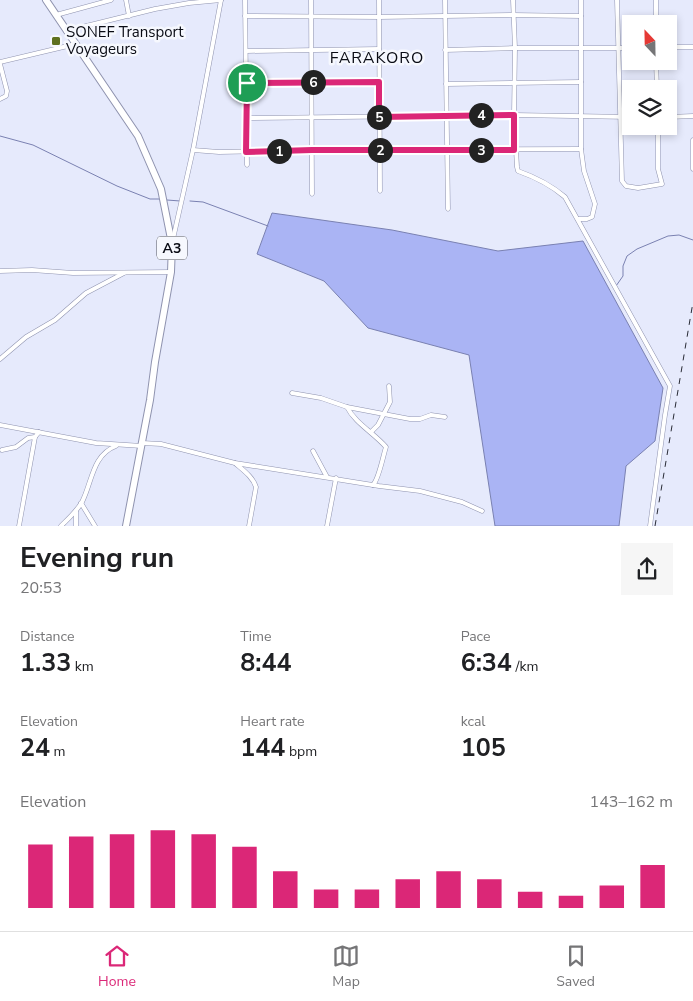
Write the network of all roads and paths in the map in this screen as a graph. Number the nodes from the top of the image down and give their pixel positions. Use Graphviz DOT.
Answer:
graph roads {
  1 [pos="46,0"];
  2 [pos="112,0"];
  3 [pos="126,0"];
  4 [pos="221,0"];
  5 [pos="245,0"];
  6 [pos="311,0"];
  7 [pos="379,0"];
  8 [pos="445,0"];
  9 [pos="513,0"];
  10 [pos="581,0"];
  11 [pos="617,0"];
  12 [pos="656,0"];
  13 [pos="56,15"];
  14 [pos="514,15"];
  15 [pos="656,15"];
  16 [pos="129,16"];
  17 [pos="245,16"];
  18 [pos="311,16"];
  19 [pos="444,16"];
  20 [pos="581,16"];
  21 [pos="379,17"];
  22 [pos="66,30"];
  23 [pos="76,44"];
  24 [pos="581,47"];
  25 [pos="678,47"];
  26 [pos="693,47"];
  27 [pos="515,48"];
  28 [pos="618,48"];
  29 [pos="622,48"];
  30 [pos="312,49"];
  31 [pos="379,49"];
  32 [pos="445,50"];
  33 [pos="246,51"];
  34 [pos="0,63"];
  35 [pos="312,82"];
  36 [pos="379,82"];
  37 [pos="515,82"];
  38 [pos="581,82"];
  39 [pos="247,83"];
  40 [pos="446,84"];
  41 [pos="0,99"];
  42 [pos="447,115"];
  43 [pos="514,115"];
  44 [pos="580,116"];
  45 [pos="619,116"];
  46 [pos="693,116"];
  47 [pos="379,117"];
  48 [pos="677,117"];
  49 [pos="247,118"];
  50 [pos="312,118"];
  51 [pos="658,135"];
  52 [pos="693,140"];
  53 [pos="447,149"];
  54 [pos="581,149"];
  55 [pos="193,150"];
  56 [pos="312,150"];
  57 [pos="380,150"];
  58 [pos="514,150"];
  59 [pos="246,152"];
  60 [pos="247,165"];
  61 [pos="693,169"];
  62 [pos="380,190"];
  63 [pos="312,194"];
  64 [pos="448,210"];
  65 [pos="578,218"];
  66 [pos="172,244"];
  67 [pos="0,271"];
  68 [pos="171,272"];
  69 [pos="124,273"];
  70 [pos="0,359"];
  71 [pos="389,386"];
  72 [pos="292,393"];
  73 [pos="347,407"];
  74 [pos="383,413"];
  75 [pos="445,417"];
  76 [pos="0,425"];
  77 [pos="39,432"];
  78 [pos="371,432"];
  79 [pos="35,437"];
  80 [pos="118,444"];
  81 [pos="142,445"];
  82 [pos="2,450"];
  83 [pos="313,451"];
  84 [pos="235,463"];
  85 [pos="328,478"];
  86 [pos="336,478"];
  87 [pos="373,485"];
  88 [pos="81,503"];
  89 [pos="76,510"];
  90 [pos="482,511"];
  91 [pos="127,517"];
  92 [pos="19,526"];
  93 [pos="61,526"];
  94 [pos="76,526"];
  95 [pos="95,526"];
  96 [pos="126,526"];
  97 [pos="131,526"];
  98 [pos="248,526"];
  99 [pos="327,526"];
  100 [pos="650,526"];
  1 -- 13 [label="highway, A3"];
  2 -- 13 [label="street"];
  3 -- 16 [label="street"];
  4 -- 16 [label="street"];
  4 -- 55 [label="street"];
  5 -- 17 [label="street"];
  6 -- 18 [label="street"];
  7 -- 21 [label="street"];
  8 -- 19 [label="street"];
  9 -- 14 [label="street"];
  10 -- 20 [label="street"];
  11 -- 28 [label="street"];
  12 -- 15 [label="street"];
  13 -- 22 [label="highway, A3"];
  14 -- 19 [label="street"];
  14 -- 20 [label="street"];
  14 -- 27 [label="street"];
  16 -- 22 [label="street"];
  17 -- 18 [label="street"];
  17 -- 33 [label="street"];
  18 -- 21 [label="street"];
  18 -- 30 [label="street"];
  19 -- 21 [label="street"];
  19 -- 32 [label="street"];
  20 -- 24 [label="street"];
  21 -- 31 [label="street"];
  22 -- 23 [label="highway, A3"];
  23 -- 34 [label="street"];
  23 -- 66 [label="highway, A3"];
  24 -- 27 [label="street"];
  24 -- 28 [label="street"];
  24 -- 38 [label="street"];
  25 -- 26 [label="street"];
  27 -- 32 [label="street"];
  27 -- 37 [label="street"];
  28 -- 29 [label="street"];
  28 -- 45 [label="street"];
  30 -- 31 [label="street"];
  30 -- 33 [label="street"];
  30 -- 35 [label="street"];
  31 -- 36 [label="street"];
  32 -- 40 [label="street"];
  33 -- 39 [label="street"];
  34 -- 41 [label="street"];
  35 -- 36 [label="street"];
  35 -- 39 [label="street"];
  35 -- 50 [label="street"];
  36 -- 47 [label="street"];
  37 -- 38 [label="street"];
  37 -- 40 [label="street"];
  37 -- 43 [label="street"];
  38 -- 44 [label="street"];
  39 -- 49 [label="street"];
  40 -- 42 [label="street"];
  42 -- 43 [label="street"];
  42 -- 47 [label="street"];
  42 -- 53 [label="street"];
  43 -- 44 [label="street"];
  43 -- 58 [label="street"];
  44 -- 45 [label="street"];
  44 -- 54 [label="street"];
  45 -- 51 [label="street"];
  46 -- 48 [label="street"];
  47 -- 50 [label="street"];
  47 -- 57 [label="street"];
  49 -- 50 [label="street"];
  49 -- 59 [label="street"];
  50 -- 56 [label="street"];
  52 -- 61 [label="street"];
  53 -- 57 [label="street"];
  53 -- 58 [label="street"];
  53 -- 64 [label="street"];
  54 -- 58 [label="street"];
  54 -- 65 [label="street"];
  55 -- 59 [label="street"];
  55 -- 66 [label="street"];
  56 -- 57 [label="street"];
  56 -- 59 [label="street"];
  56 -- 63 [label="street"];
  57 -- 62 [label="street"];
  58 -- 65 [label="street"];
  59 -- 60 [label="street"];
  65 -- 100 [label="street"];
  66 -- 68 [label="highway, A3"];
  67 -- 69 [label="street"];
  68 -- 69 [label="street"];
  68 -- 81 [label="highway, A3"];
  69 -- 70 [label="street"];
  71 -- 74 [label="street"];
  72 -- 73 [label="street"];
  73 -- 74 [label="street"];
  73 -- 78 [label="street"];
  74 -- 75 [label="street"];
  74 -- 78 [label="street"];
  76 -- 77 [label="street"];
  77 -- 79 [label="street"];
  77 -- 80 [label="street"];
  78 -- 87 [label="street"];
  79 -- 82 [label="street"];
  79 -- 92 [label="street"];
  80 -- 81 [label="street"];
  80 -- 88 [label="street"];
  81 -- 84 [label="street"];
  81 -- 91 [label="highway, A3"];
  83 -- 85 [label="street"];
  84 -- 85 [label="street"];
  84 -- 98 [label="street"];
  85 -- 86 [label="street"];
  86 -- 87 [label="street"];
  86 -- 99 [label="street"];
  87 -- 90 [label="street"];
  88 -- 89 [label="street"];
  88 -- 95 [label="street"];
  89 -- 93 [label="street"];
  89 -- 94 [label="street"];
  91 -- 96 [label="highway, A3"];
  91 -- 97 [label="street"];
}
